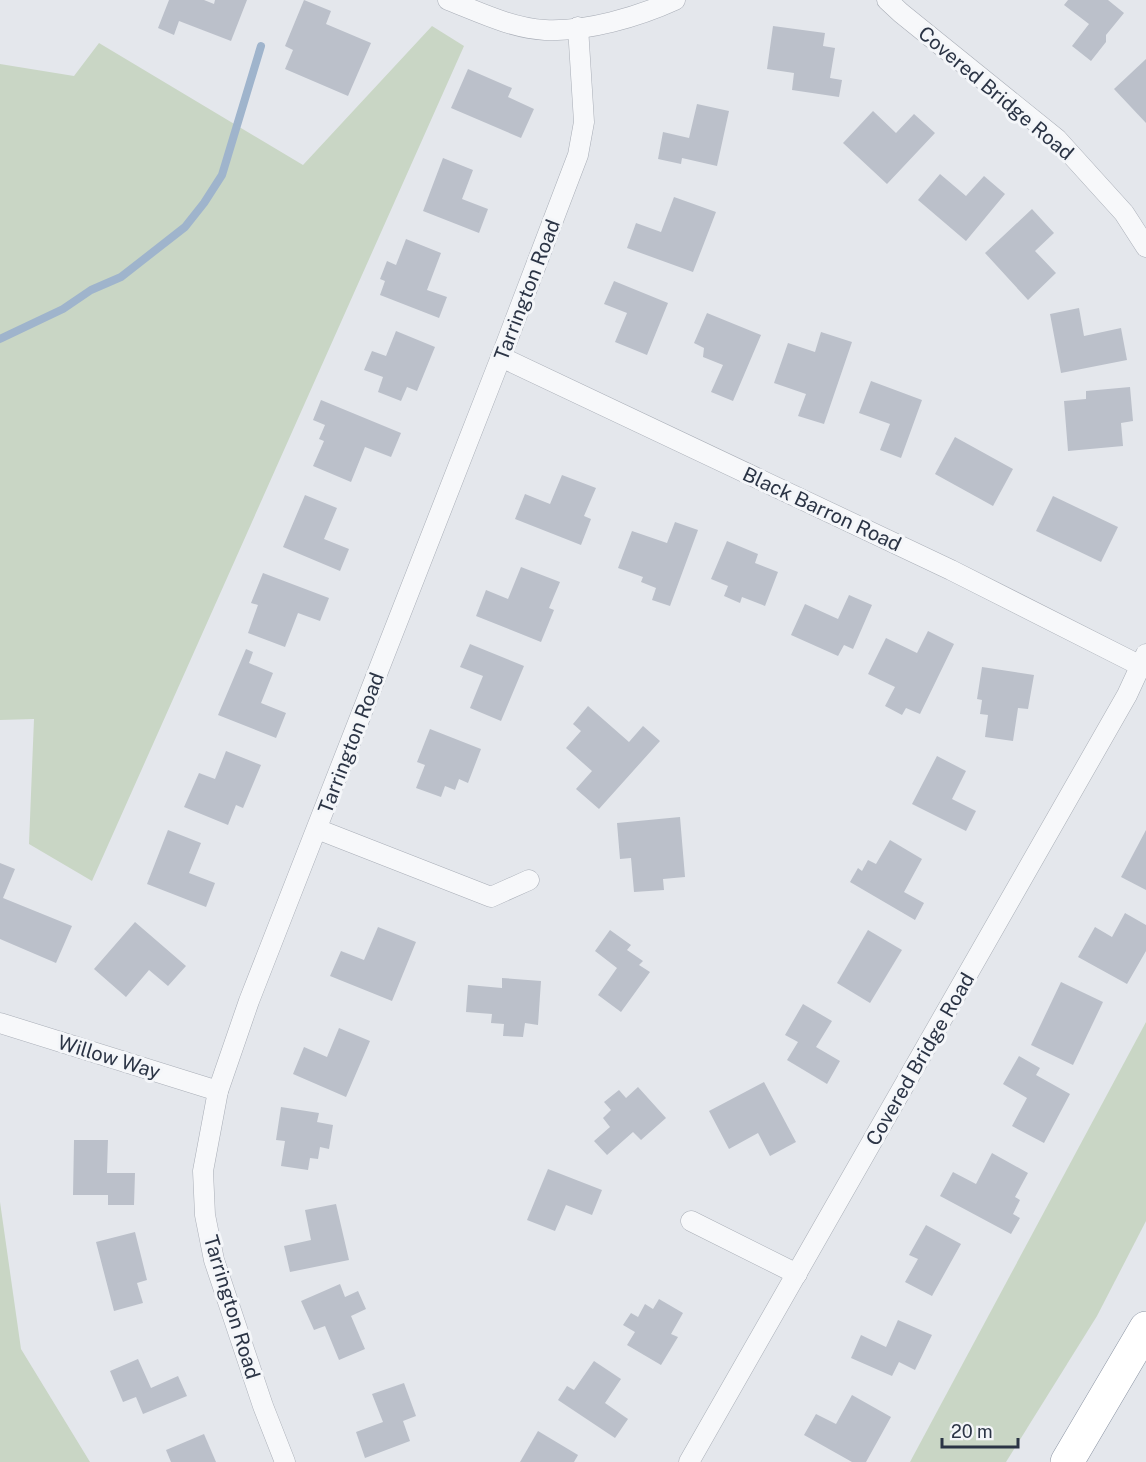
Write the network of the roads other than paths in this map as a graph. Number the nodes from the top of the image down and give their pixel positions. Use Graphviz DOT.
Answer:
graph roads {
  1 [pos="448,0"];
  2 [pos="675,0"];
  3 [pos="887,0"];
  4 [pos="578,27"];
  5 [pos="1146,247"];
  6 [pos="501,357"];
  7 [pos="1143,660"];
  8 [pos="317,829"];
  9 [pos="529,880"];
  10 [pos="0,1023"];
  11 [pos="218,1091"];
  12 [pos="691,1221"];
  13 [pos="796,1274"];
  14 [pos="1146,1329"];
  15 [pos="285,1462"];
  16 [pos="689,1462"];
  17 [pos="1067,1462"];
  1 -- 4 [label="street"];
  2 -- 4 [label="street"];
  3 -- 5 [label="street, Covered Bridge Road"];
  4 -- 6 [label="street, Tarrington Road"];
  6 -- 7 [label="street, Black Barron Road"];
  6 -- 8 [label="street, Tarrington Road"];
  7 -- 13 [label="street, Covered Bridge Road"];
  8 -- 9 [label="street"];
  8 -- 11 [label="street, Tarrington Road"];
  10 -- 11 [label="street, Willow Way"];
  11 -- 15 [label="street, Tarrington Road"];
  12 -- 13 [label="street"];
  13 -- 16 [label="street, Covered Bridge Road"];
  14 -- 17 [label="highway"];
}
